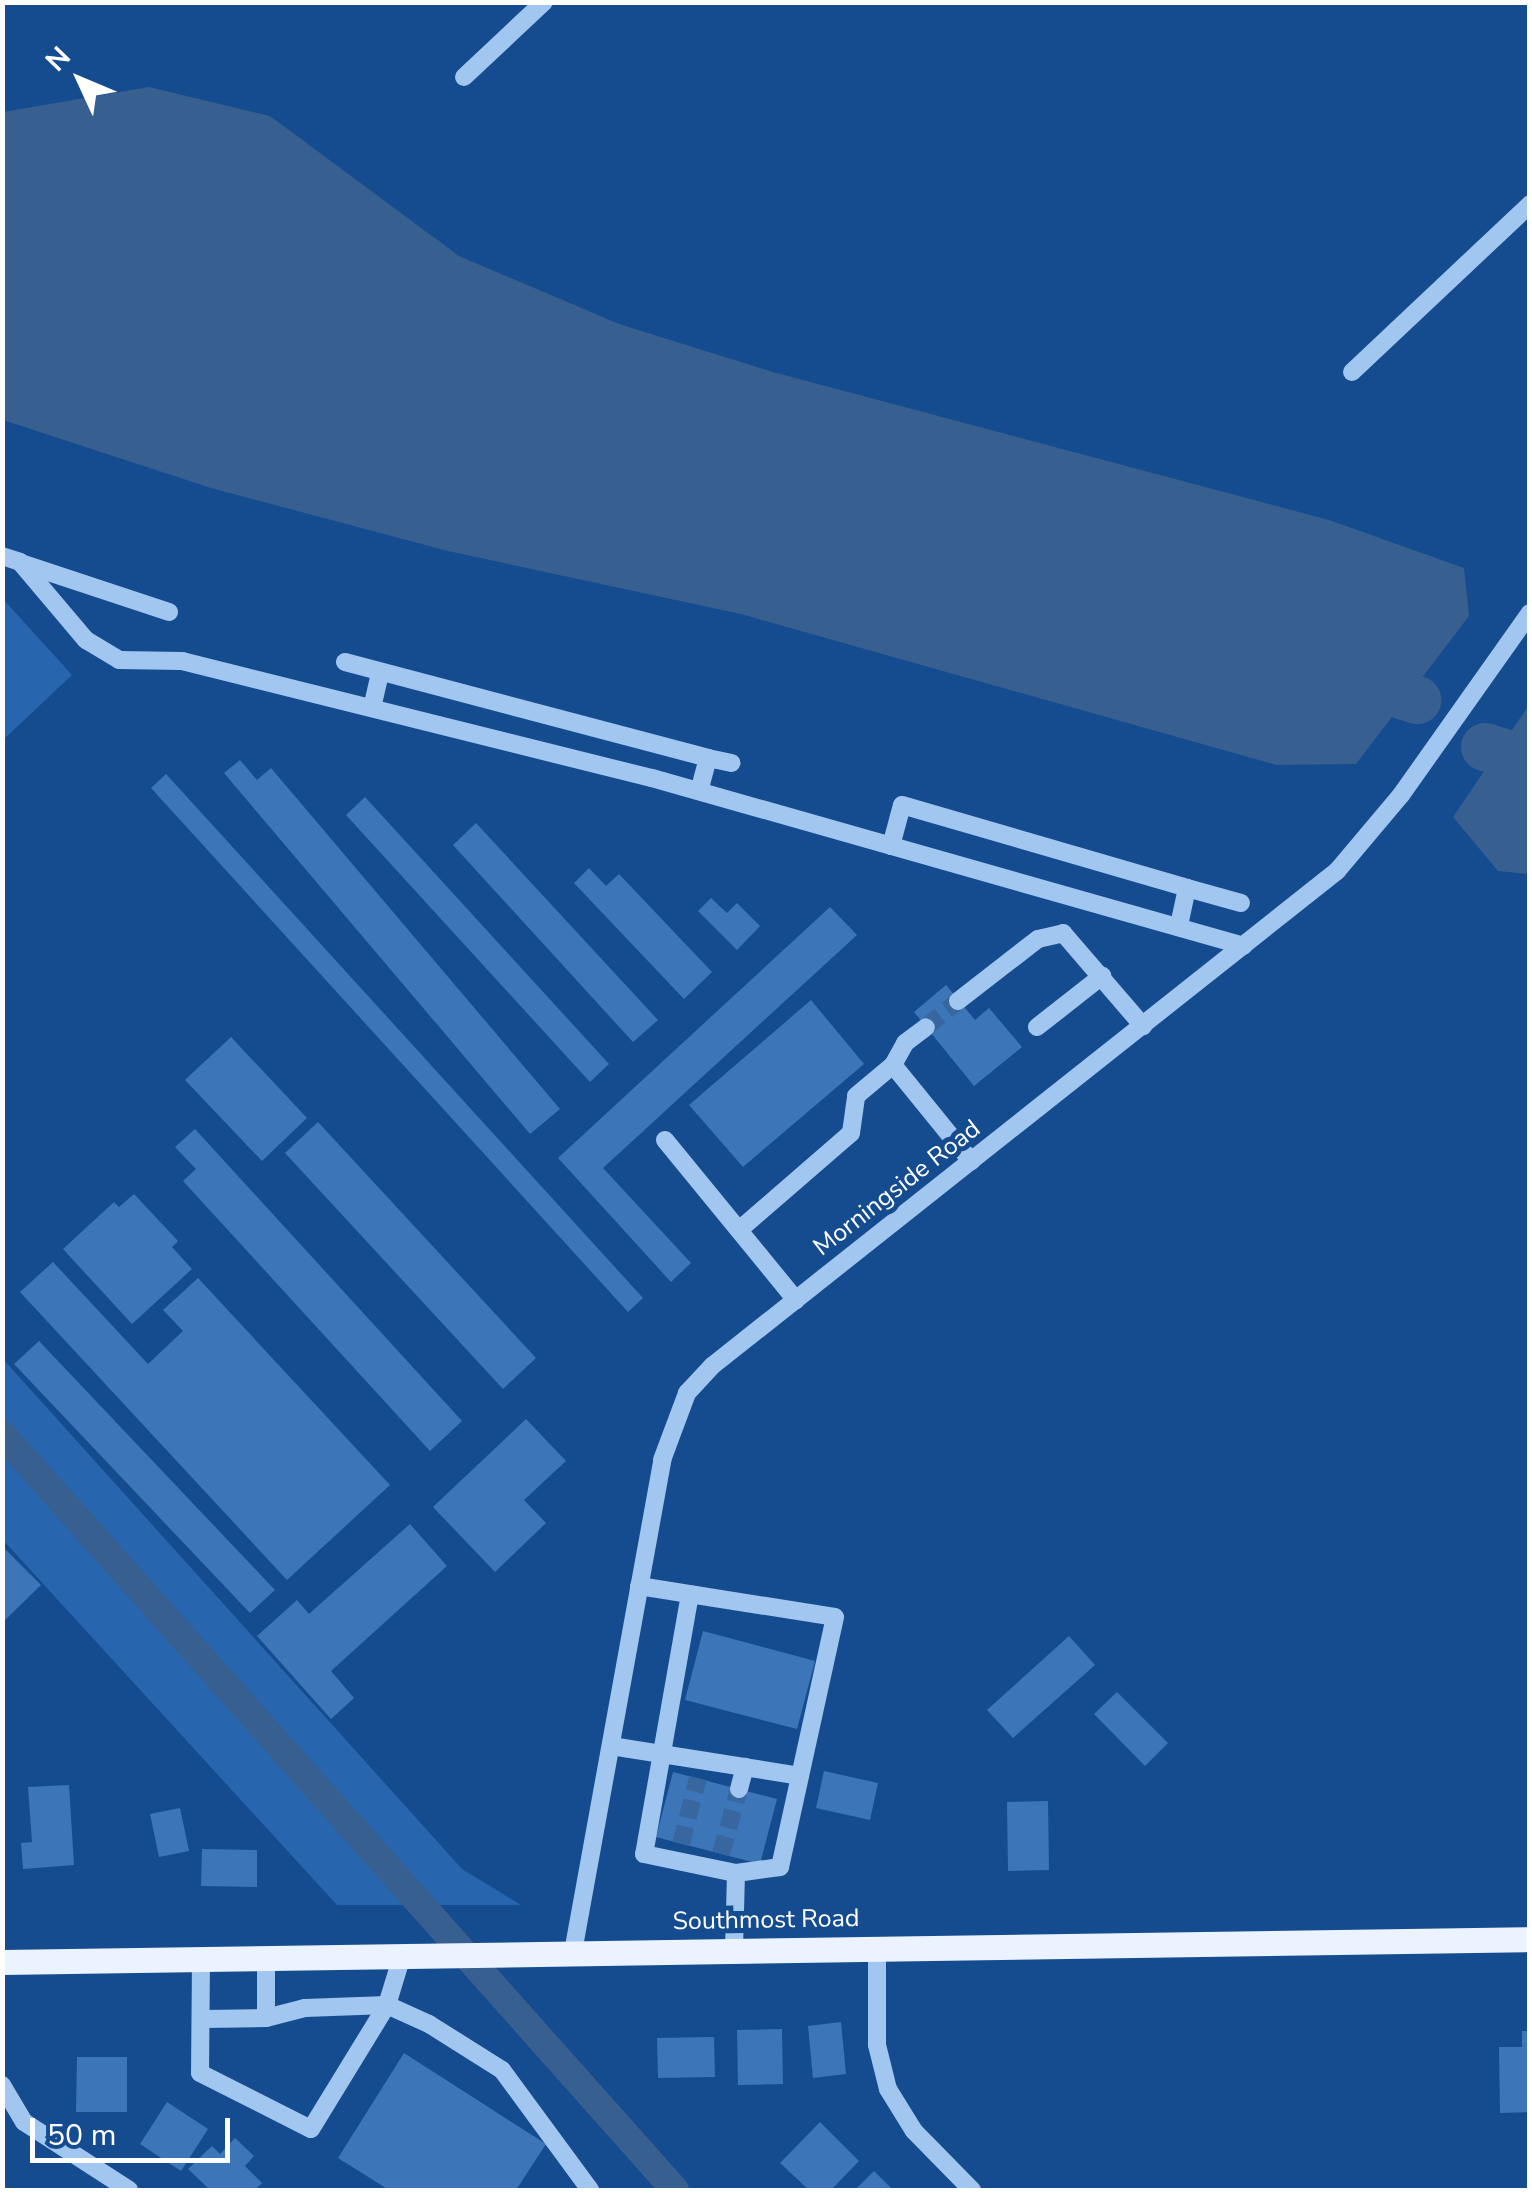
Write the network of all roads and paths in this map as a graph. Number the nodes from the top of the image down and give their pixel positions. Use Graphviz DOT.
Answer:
graph roads {
  1 [pos="544,2"];
  2 [pos="464,77"];
  3 [pos="1530,204"];
  4 [pos="1352,372"];
  5 [pos="11,559"];
  6 [pos="168,612"];
  7 [pos="1530,612"];
  8 [pos="345,662"];
  9 [pos="380,672"];
  10 [pos="372,708"];
  11 [pos="708,758"];
  12 [pos="731,764"];
  13 [pos="699,792"];
  14 [pos="891,846"];
  15 [pos="1186,888"];
  16 [pos="1241,904"];
  17 [pos="1179,927"];
  18 [pos="1244,946"];
  19 [pos="1102,976"];
  20 [pos="958,1000"];
  21 [pos="1143,1026"];
  22 [pos="926,1027"];
  23 [pos="1036,1027"];
  24 [pos="893,1065"];
  25 [pos="665,1140"];
  26 [pos="971,1161"];
  27 [pos="738,1230"];
  28 [pos="796,1300"];
  29 [pos="640,1586"];
  30 [pos="690,1594"];
  31 [pos="611,1746"];
  32 [pos="662,1754"];
  33 [pos="745,1767"];
  34 [pos="800,1776"];
  35 [pos="739,1789"];
  36 [pos="736,1872"];
  37 [pos="1530,1939"];
  38 [pos="876,1949"];
  39 [pos="734,1950"];
  40 [pos="574,1952"];
  41 [pos="402,1956"];
  42 [pos="266,1958"];
  43 [pos="201,1960"];
  44 [pos="2,1962"];
  45 [pos="387,2006"];
  46 [pos="266,2018"];
  47 [pos="204,2019"];
  48 [pos="2,2085"];
  49 [pos="129,2190"];
  50 [pos="590,2190"];
  51 [pos="972,2190"];
  1 -- 2 [label="street"];
  3 -- 4 [label="street"];
  5 -- 6 [label="street"];
  5 -- 10 [label="street"];
  7 -- 18 [label="street, Morningside Road"];
  8 -- 9 [label="street"];
  9 -- 10 [label="street"];
  9 -- 11 [label="street"];
  10 -- 13 [label="street"];
  11 -- 12 [label="street"];
  11 -- 13 [label="street"];
  13 -- 14 [label="street"];
  14 -- 15 [label="street"];
  14 -- 17 [label="street"];
  15 -- 16 [label="street"];
  15 -- 17 [label="street"];
  17 -- 18 [label="street"];
  18 -- 21 [label="street, Morningside Road"];
  19 -- 20 [label="street"];
  19 -- 21 [label="street"];
  19 -- 23 [label="street"];
  21 -- 26 [label="street, Morningside Road"];
  22 -- 24 [label="street"];
  24 -- 26 [label="street"];
  24 -- 27 [label="street"];
  25 -- 27 [label="street"];
  26 -- 28 [label="street, Morningside Road"];
  27 -- 28 [label="street"];
  28 -- 29 [label="street, Morningside Road"];
  29 -- 30 [label="street"];
  29 -- 31 [label="street, Morningside Road"];
  30 -- 32 [label="street"];
  30 -- 34 [label="street"];
  31 -- 32 [label="street"];
  31 -- 40 [label="street, Morningside Road"];
  32 -- 33 [label="street"];
  32 -- 36 [label="street"];
  33 -- 34 [label="street"];
  33 -- 35 [label="street"];
  34 -- 36 [label="street"];
  36 -- 39 [label="street"];
  37 -- 38 [label="main road, Southmost Road"];
  38 -- 39 [label="main road, Southmost Road"];
  38 -- 51 [label="street"];
  39 -- 40 [label="main road, Southmost Road"];
  40 -- 41 [label="main road, Southmost Road"];
  41 -- 42 [label="main road, Southmost Road"];
  41 -- 45 [label="street"];
  42 -- 43 [label="main road, Southmost Road"];
  42 -- 46 [label="street"];
  43 -- 44 [label="main road, Southmost Road"];
  43 -- 47 [label="street"];
  45 -- 46 [label="street"];
  45 -- 47 [label="street"];
  45 -- 50 [label="street"];
  46 -- 47 [label="street"];
  48 -- 49 [label="street"];
}
